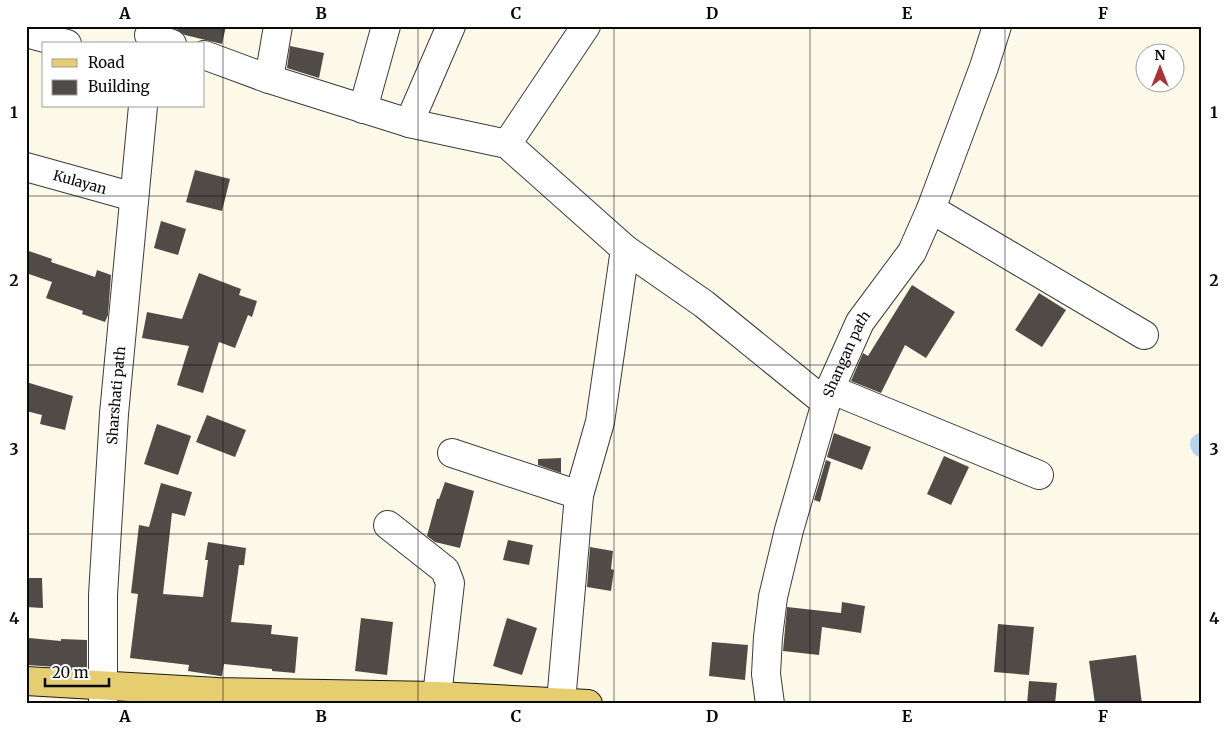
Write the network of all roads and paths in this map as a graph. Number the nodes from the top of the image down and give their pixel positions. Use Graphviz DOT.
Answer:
graph roads {
  1 [pos="278,26"];
  2 [pos="386,26"];
  3 [pos="451,26"];
  4 [pos="586,26"];
  5 [pos="997,26"];
  6 [pos="26,32"];
  7 [pos="60,42"];
  8 [pos="205,55"];
  9 [pos="269,79"];
  10 [pos="143,108"];
  11 [pos="363,109"];
  12 [pos="409,122"];
  13 [pos="507,144"];
  14 [pos="26,167"];
  15 [pos="134,197"];
  16 [pos="931,209"];
  17 [pos="625,249"];
  18 [pos="1144,335"];
  19 [pos="828,396"];
  20 [pos="452,453"];
  21 [pos="1039,475"];
  22 [pos="579,495"];
  23 [pos="388,525"];
  24 [pos="26,681"];
  25 [pos="104,695"];
  26 [pos="438,696"];
  27 [pos="216,698"];
  28 [pos="473,701"];
  29 [pos="561,702"];
  30 [pos="588,704"];
  31 [pos="770,704"];
  1 -- 9 [label="street"];
  2 -- 11 [label="street"];
  3 -- 12 [label="street"];
  4 -- 13 [label="street"];
  5 -- 16 [label="street, Shangan path"];
  6 -- 7 [label="street"];
  8 -- 9 [label="street"];
  9 -- 11 [label="street"];
  10 -- 15 [label="street, Sharshati path"];
  11 -- 12 [label="street"];
  12 -- 13 [label="street"];
  13 -- 17 [label="street"];
  14 -- 15 [label="street, Kulayan"];
  15 -- 25 [label="street, Sharshati path"];
  16 -- 18 [label="street"];
  16 -- 19 [label="street, Shangan path"];
  17 -- 19 [label="street"];
  17 -- 22 [label="street"];
  19 -- 21 [label="street"];
  19 -- 31 [label="street, Shangan path"];
  20 -- 22 [label="street"];
  22 -- 29 [label="street"];
  23 -- 26 [label="street"];
  24 -- 25 [label="main road"];
  25 -- 27 [label="main road"];
  26 -- 27 [label="main road"];
  26 -- 28 [label="main road"];
  28 -- 29 [label="main road"];
  29 -- 30 [label="main road"];
}
